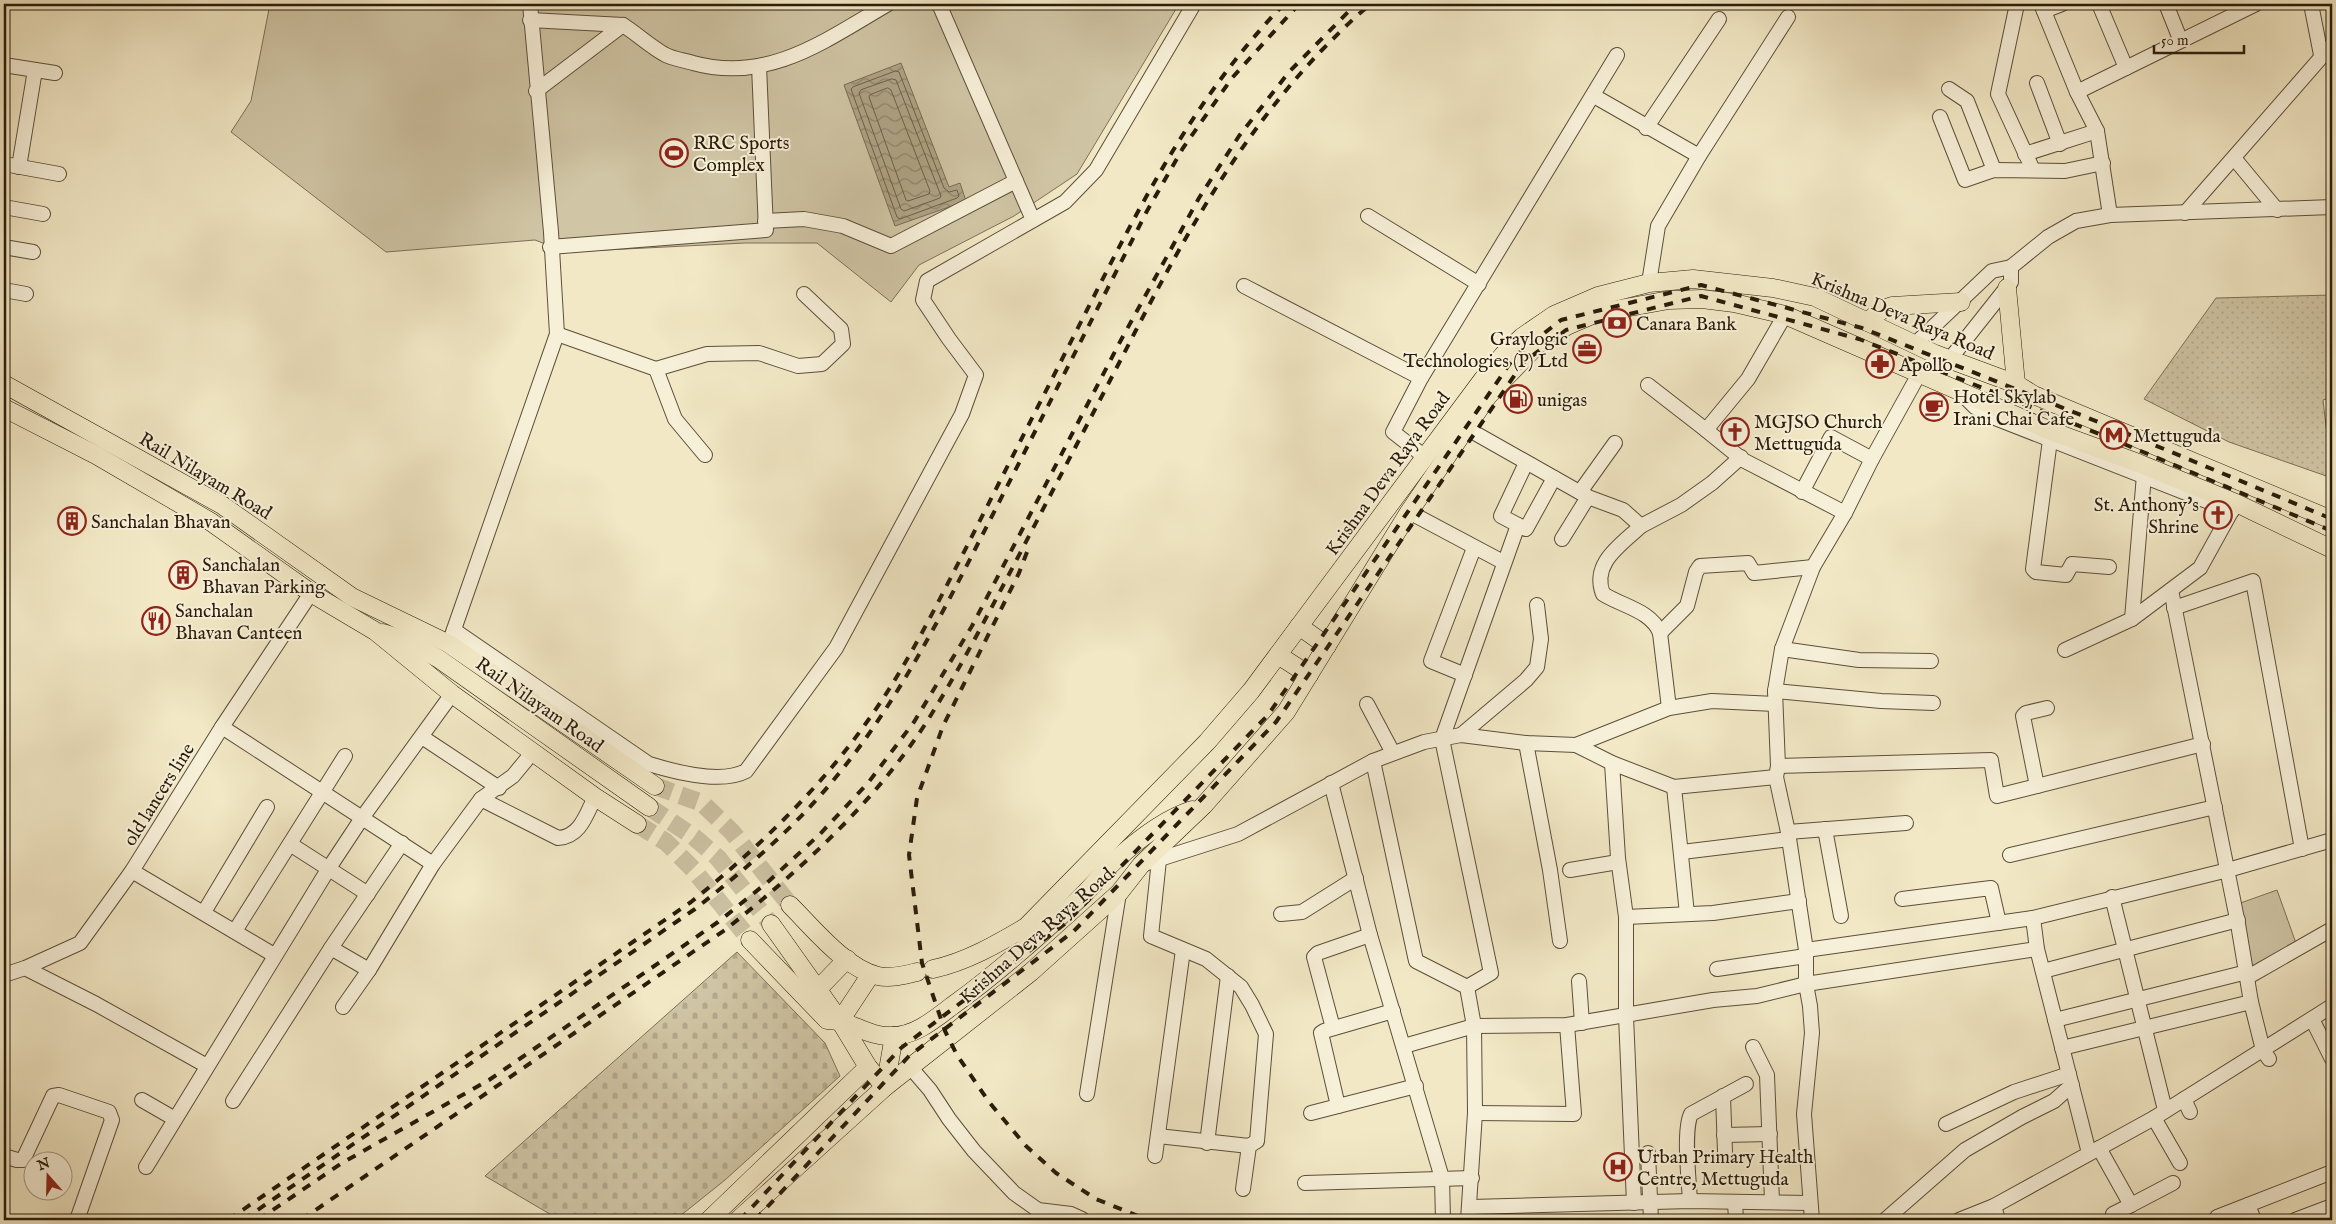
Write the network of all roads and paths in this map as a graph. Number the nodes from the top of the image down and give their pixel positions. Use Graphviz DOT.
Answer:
graph roads {
  1 [pos="530,4"];
  2 [pos="888,4"];
  3 [pos="939,4"];
  4 [pos="1194,4"];
  5 [pos="2017,4"];
  6 [pos="2062,4"];
  7 [pos="2099,4"];
  8 [pos="2166,4"];
  9 [pos="2256,4"];
  10 [pos="2311,4"];
  11 [pos="2043,7"];
  12 [pos="1788,18"];
  13 [pos="1719,19"];
  14 [pos="530,20"];
  15 [pos="623,25"];
  16 [pos="2180,40"];
  17 [pos="2332,45"];
  18 [pos="1617,55"];
  19 [pos="2322,55"];
  20 [pos="4,66"];
  21 [pos="759,66"];
  22 [pos="2126,68"];
  23 [pos="36,70"];
  24 [pos="55,73"];
  25 [pos="2037,83"];
  26 [pos="1949,89"];
  27 [pos="536,91"];
  28 [pos="2077,92"];
  29 [pos="1594,96"];
  30 [pos="1940,117"];
  31 [pos="1646,128"];
  32 [pos="2097,131"];
  33 [pos="2060,144"];
  34 [pos="2025,154"];
  35 [pos="1699,156"];
  36 [pos="2234,158"];
  37 [pos="2103,163"];
  38 [pos="4,164"];
  39 [pos="19,167"];
  40 [pos="1994,170"];
  41 [pos="2032,170"];
  42 [pos="59,174"];
  43 [pos="1016,181"];
  44 [pos="4,207"];
  45 [pos="2332,207"];
  46 [pos="2277,210"];
  47 [pos="2185,213"];
  48 [pos="42,214"];
  49 [pos="2110,215"];
  50 [pos="1368,216"];
  51 [pos="1033,220"];
  52 [pos="766,221"];
  53 [pos="4,247"];
  54 [pos="550,247"];
  55 [pos="33,252"];
  56 [pos="2010,267"];
  57 [pos="1650,283"];
  58 [pos="1479,284"];
  59 [pos="1244,286"];
  60 [pos="2007,288"];
  61 [pos="4,290"];
  62 [pos="26,294"];
  63 [pos="804,294"];
  64 [pos="1961,302"];
  65 [pos="1785,315"];
  66 [pos="1867,322"];
  67 [pos="557,334"];
  68 [pos="1915,344"];
  69 [pos="1950,359"];
  70 [pos="656,369"];
  71 [pos="1919,374"];
  72 [pos="1421,378"];
  73 [pos="4,384"];
  74 [pos="2016,384"];
  75 [pos="1648,385"];
  76 [pos="1960,392"];
  77 [pos="4,408"];
  78 [pos="1466,428"];
  79 [pos="1706,430"];
  80 [pos="2050,440"];
  81 [pos="1615,443"];
  82 [pos="705,455"];
  83 [pos="1425,457"];
  84 [pos="1741,457"];
  85 [pos="1872,459"];
  86 [pos="1526,463"];
  87 [pos="2144,475"];
  88 [pos="1554,478"];
  89 [pos="1802,492"];
  90 [pos="1584,495"];
  91 [pos="2234,507"];
  92 [pos="1409,512"];
  93 [pos="1845,513"];
  94 [pos="2332,520"];
  95 [pos="1518,525"];
  96 [pos="1641,526"];
  97 [pos="1562,540"];
  98 [pos="1474,548"];
  99 [pos="2332,549"];
  100 [pos="1503,562"];
  101 [pos="1813,567"];
  102 [pos="2109,567"];
  103 [pos="2171,590"];
  104 [pos="311,593"];
  105 [pos="1538,605"];
  106 [pos="2174,608"];
  107 [pos="2132,619"];
  108 [pos="1299,626"];
  109 [pos="375,631"];
  110 [pos="1660,633"];
  111 [pos="451,637"];
  112 [pos="1327,646"];
  113 [pos="1782,649"];
  114 [pos="2064,650"];
  115 [pos="1278,655"];
  116 [pos="1931,661"];
  117 [pos="1309,675"];
  118 [pos="1465,675"];
  119 [pos="452,694"];
  120 [pos="1775,698"];
  121 [pos="1933,703"];
  122 [pos="1367,704"];
  123 [pos="1669,708"];
  124 [pos="2047,708"];
  125 [pos="222,727"];
  126 [pos="1461,735"];
  127 [pos="422,737"];
  128 [pos="1442,738"];
  129 [pos="1526,743"];
  130 [pos="2203,744"];
  131 [pos="1576,745"];
  132 [pos="532,753"];
  133 [pos="1393,753"];
  134 [pos="345,756"];
  135 [pos="1373,761"];
  136 [pos="1612,763"];
  137 [pos="1777,771"];
  138 [pos="1331,783"];
  139 [pos="655,786"];
  140 [pos="2037,786"];
  141 [pos="1674,787"];
  142 [pos="499,788"];
  143 [pos="323,791"];
  144 [pos="595,798"];
  145 [pos="481,799"];
  146 [pos="1204,805"];
  147 [pos="2215,806"];
  148 [pos="267,807"];
  149 [pos="649,807"];
  150 [pos="362,818"];
  151 [pos="1906,823"];
  152 [pos="637,824"];
  153 [pos="1825,829"];
  154 [pos="1788,835"];
  155 [pos="2332,840"];
  156 [pos="402,843"];
  157 [pos="290,844"];
  158 [pos="2302,849"];
  159 [pos="1682,852"];
  160 [pos="2010,855"];
  161 [pos="1159,860"];
  162 [pos="1615,863"];
  163 [pos="433,864"];
  164 [pos="1141,865"];
  165 [pos="329,868"];
  166 [pos="1570,870"];
  167 [pos="2228,870"];
  168 [pos="132,871"];
  169 [pos="1356,878"];
  170 [pos="1119,893"];
  171 [pos="368,894"];
  172 [pos="2112,897"];
  173 [pos="1902,899"];
  174 [pos="1798,901"];
  175 [pos="790,905"];
  176 [pos="204,912"];
  177 [pos="1623,912"];
  178 [pos="1281,914"];
  179 [pos="1687,914"];
  180 [pos="1841,916"];
  181 [pos="2033,918"];
  182 [pos="2238,920"];
  183 [pos="1999,923"];
  184 [pos="771,924"];
  185 [pos="2332,929"];
  186 [pos="235,930"];
  187 [pos="1370,935"];
  188 [pos="750,940"];
  189 [pos="1560,941"];
  190 [pos="330,948"];
  191 [pos="2037,949"];
  192 [pos="2125,949"];
  193 [pos="1183,950"];
  194 [pos="1806,953"];
  195 [pos="274,955"];
  196 [pos="847,959"];
  197 [pos="25,968"];
  198 [pos="1717,968"];
  199 [pos="369,970"];
  200 [pos="2043,971"];
  201 [pos="871,974"];
  202 [pos="4,975"];
  203 [pos="2248,975"];
  204 [pos="1228,976"];
  205 [pos="1579,982"];
  206 [pos="1806,984"];
  207 [pos="1467,987"];
  208 [pos="818,989"];
  209 [pos="2138,1001"];
  210 [pos="2251,1002"];
  211 [pos="2332,1006"];
  212 [pos="343,1007"];
  213 [pos="1393,1011"];
  214 [pos="1626,1016"];
  215 [pos="2312,1019"];
  216 [pos="2055,1020"];
  217 [pos="840,1021"];
  218 [pos="1582,1023"];
  219 [pos="1474,1026"];
  220 [pos="1567,1026"];
  221 [pos="1333,1028"];
  222 [pos="2146,1029"];
  223 [pos="894,1036"];
  224 [pos="1404,1046"];
  225 [pos="1753,1047"];
  226 [pos="2062,1048"];
  227 [pos="2266,1054"];
  228 [pos="2332,1059"];
  229 [pos="207,1066"];
  230 [pos="868,1067"];
  231 [pos="911,1068"];
  232 [pos="2071,1080"];
  233 [pos="1746,1084"];
  234 [pos="1416,1086"];
  235 [pos="885,1087"];
  236 [pos="1087,1094"];
  237 [pos="1723,1096"];
  238 [pos="2184,1098"];
  239 [pos="142,1100"];
  240 [pos="233,1101"];
  241 [pos="1338,1106"];
  242 [pos="2190,1112"];
  243 [pos="1311,1113"];
  244 [pos="1475,1113"];
  245 [pos="2159,1114"];
  246 [pos="174,1119"];
  247 [pos="1946,1124"];
  248 [pos="1770,1134"];
  249 [pos="1724,1135"];
  250 [pos="1158,1136"];
  251 [pos="1207,1143"];
  252 [pos="1249,1146"];
  253 [pos="2094,1151"];
  254 [pos="1725,1152"];
  255 [pos="1648,1154"];
  256 [pos="4,1156"];
  257 [pos="1155,1156"];
  258 [pos="2180,1163"];
  259 [pos="146,1167"];
  260 [pos="2332,1172"];
  261 [pos="1442,1178"];
  262 [pos="1472,1178"];
  263 [pos="1305,1183"];
  264 [pos="2173,1183"];
  265 [pos="1243,1190"];
  266 [pos="1690,1201"];
  267 [pos="1772,1201"];
  268 [pos="1736,1202"];
  269 [pos="1634,1203"];
  270 [pos="1809,1203"];
  271 [pos="1652,1204"];
  272 [pos="2131,1205"];
  273 [pos="2248,1205"];
  274 [pos="1994,1206"];
  275 [pos="2332,1206"];
  276 [pos="1470,1213"];
  277 [pos="2113,1214"];
  278 [pos="2217,1217"];
  279 [pos="1082,1219"];
  280 [pos="77,1220"];
  281 [pos="709,1220"];
  282 [pos="738,1220"];
  283 [pos="1444,1220"];
  284 [pos="1651,1220"];
  285 [pos="1736,1220"];
  286 [pos="1812,1220"];
  287 [pos="1885,1220"];
  288 [pos="1959,1220"];
  289 [pos="1998,1220"];
  290 [pos="2254,1220"];
  291 [pos="2295,1220"];
  1 -- 14 [label="street"];
  2 -- 21 [label="street"];
  3 -- 43 [label="street"];
  4 -- 51 [label="street"];
  5 -- 34 [label="street"];
  6 -- 11 [label="street"];
  7 -- 22 [label="street"];
  8 -- 16 [label="street"];
  9 -- 16 [label="street"];
  10 -- 19 [label="street"];
  11 -- 28 [label="street"];
  12 -- 35 [label="street"];
  13 -- 31 [label="street"];
  14 -- 15 [label="street"];
  14 -- 27 [label="street"];
  15 -- 21 [label="street"];
  15 -- 27 [label="street"];
  16 -- 22 [label="street"];
  17 -- 19 [label="street"];
  18 -- 29 [label="street"];
  19 -- 36 [label="street"];
  20 -- 23 [label="street"];
  21 -- 52 [label="street"];
  22 -- 28 [label="street"];
  23 -- 24 [label="street"];
  23 -- 39 [label="street"];
  25 -- 33 [label="street"];
  26 -- 40 [label="street"];
  27 -- 54 [label="street"];
  28 -- 32 [label="street"];
  29 -- 31 [label="street"];
  29 -- 58 [label="street"];
  30 -- 40 [label="street"];
  31 -- 35 [label="street"];
  32 -- 33 [label="street"];
  32 -- 37 [label="street"];
  33 -- 34 [label="street"];
  34 -- 41 [label="street"];
  35 -- 57 [label="street"];
  36 -- 46 [label="street"];
  36 -- 47 [label="street"];
  37 -- 41 [label="street"];
  37 -- 49 [label="street"];
  38 -- 39 [label="street"];
  39 -- 42 [label="street"];
  40 -- 41 [label="street"];
  43 -- 51 [label="street"];
  43 -- 52 [label="street"];
  44 -- 48 [label="street"];
  45 -- 46 [label="street"];
  46 -- 47 [label="street"];
  47 -- 49 [label="street"];
  49 -- 56 [label="street"];
  50 -- 58 [label="street"];
  51 -- 111 [label="street"];
  52 -- 54 [label="street"];
  53 -- 55 [label="street"];
  54 -- 67 [label="street"];
  56 -- 60 [label="street"];
  56 -- 64 [label="street"];
  57 -- 66 [label="main road, Krishna Deva Raya Road"];
  57 -- 83 [label="main road, Krishna Deva Raya Road"];
  58 -- 72 [label="street"];
  59 -- 72 [label="street"];
  60 -- 69 [label="street"];
  60 -- 74 [label="main road"];
  61 -- 62 [label="street"];
  63 -- 70 [label="street"];
  64 -- 66 [label="main road"];
  64 -- 68 [label="street"];
  65 -- 71 [label="main road, Krishna Deva Raya Road"];
  65 -- 78 [label="main road, Krishna Deva Raya Road"];
  65 -- 79 [label="street"];
  66 -- 68 [label="main road, Krishna Deva Raya Road"];
  67 -- 70 [label="street"];
  67 -- 111 [label="street"];
  68 -- 69 [label="main road, Krishna Deva Raya Road"];
  69 -- 74 [label="main road, Krishna Deva Raya Road"];
  70 -- 82 [label="street"];
  71 -- 76 [label="main road, Krishna Deva Raya Road"];
  71 -- 85 [label="street"];
  72 -- 83 [label="street"];
  73 -- 111 [label="main road, Rail Nilayam Road"];
  74 -- 94 [label="main road, Krishna Deva Raya Road"];
  75 -- 79 [label="street"];
  76 -- 80 [label="street"];
  76 -- 91 [label="main road, Krishna Deva Raya Road"];
  77 -- 104 [label="main road, Rail Nilayam Road"];
  78 -- 86 [label="street"];
  78 -- 92 [label="main road, Krishna Deva Raya Road"];
  79 -- 84 [label="street"];
  80 -- 87 [label="street"];
  80 -- 102 [label="street"];
  81 -- 90 [label="street"];
  83 -- 108 [label="main road, Krishna Deva Raya Road"];
  84 -- 89 [label="street"];
  84 -- 96 [label="street"];
  85 -- 89 [label="street"];
  85 -- 93 [label="street"];
  86 -- 88 [label="street"];
  86 -- 95 [label="street"];
  87 -- 91 [label="street"];
  87 -- 107 [label="street"];
  88 -- 90 [label="street"];
  88 -- 95 [label="street"];
  89 -- 93 [label="street"];
  90 -- 96 [label="street"];
  90 -- 97 [label="street"];
  91 -- 99 [label="main road, Krishna Deva Raya Road"];
  91 -- 103 [label="street"];
  92 -- 98 [label="street"];
  92 -- 112 [label="main road, Krishna Deva Raya Road"];
  93 -- 101 [label="street"];
  95 -- 100 [label="street"];
  96 -- 110 [label="street"];
  98 -- 100 [label="street"];
  98 -- 118 [label="street"];
  100 -- 118 [label="street"];
  101 -- 110 [label="street"];
  101 -- 113 [label="street"];
  103 -- 106 [label="street"];
  103 -- 107 [label="street"];
  104 -- 109 [label="main road, Rail Nilayam Road"];
  104 -- 125 [label="street, old lancers line"];
  105 -- 126 [label="street"];
  106 -- 130 [label="street"];
  106 -- 158 [label="street"];
  107 -- 114 [label="street"];
  108 -- 112 [label="main road"];
  108 -- 115 [label="main road, Krishna Deva Raya Road"];
  109 -- 119 [label="main road, Rail Nilayam Road"];
  109 -- 149 [label="main road, Rail Nilayam Road"];
  110 -- 123 [label="street"];
  111 -- 139 [label="main road, Rail Nilayam Road"];
  112 -- 117 [label="main road, Krishna Deva Raya Road"];
  113 -- 116 [label="street"];
  113 -- 120 [label="street"];
  115 -- 117 [label="main road"];
  115 -- 201 [label="main road, Krishna Deva Raya Road"];
  117 -- 146 [label="main road, Krishna Deva Raya Road"];
  118 -- 128 [label="street"];
  119 -- 127 [label="street"];
  119 -- 132 [label="main road, Rail Nilayam Road"];
  120 -- 121 [label="street"];
  120 -- 123 [label="street"];
  120 -- 137 [label="street"];
  122 -- 133 [label="street"];
  123 -- 131 [label="street"];
  124 -- 140 [label="street"];
  125 -- 143 [label="street"];
  125 -- 168 [label="street, old lancers line"];
  126 -- 128 [label="street"];
  126 -- 129 [label="street"];
  127 -- 142 [label="street"];
  127 -- 150 [label="street"];
  128 -- 133 [label="street"];
  128 -- 207 [label="street"];
  129 -- 131 [label="street"];
  129 -- 189 [label="street"];
  130 -- 140 [label="street"];
  130 -- 147 [label="street"];
  131 -- 136 [label="street"];
  132 -- 142 [label="street"];
  132 -- 144 [label="main road, Rail Nilayam Road"];
  133 -- 135 [label="street"];
  134 -- 143 [label="street"];
  135 -- 138 [label="street"];
  135 -- 207 [label="street"];
  136 -- 141 [label="street"];
  136 -- 162 [label="street"];
  137 -- 140 [label="street"];
  137 -- 141 [label="street"];
  137 -- 154 [label="street"];
  138 -- 161 [label="street"];
  138 -- 169 [label="street"];
  141 -- 159 [label="street"];
  142 -- 145 [label="street"];
  143 -- 150 [label="street"];
  143 -- 157 [label="street"];
  144 -- 145 [label="street"];
  144 -- 152 [label="main road, Rail Nilayam Road"];
  145 -- 163 [label="street"];
  146 -- 164 [label="main road, Krishna Deva Raya Road"];
  146 -- 223 [label="main road, Krishna Deva Raya Road"];
  147 -- 160 [label="street"];
  147 -- 167 [label="street"];
  148 -- 176 [label="street"];
  150 -- 156 [label="street"];
  150 -- 165 [label="street"];
  151 -- 153 [label="street"];
  153 -- 154 [label="street"];
  153 -- 180 [label="street"];
  154 -- 159 [label="street"];
  154 -- 174 [label="street"];
  155 -- 158 [label="street"];
  156 -- 163 [label="street"];
  156 -- 171 [label="street"];
  157 -- 165 [label="street"];
  157 -- 186 [label="street"];
  158 -- 167 [label="street"];
  159 -- 179 [label="street"];
  161 -- 164 [label="street"];
  161 -- 193 [label="street"];
  162 -- 166 [label="street"];
  162 -- 177 [label="street"];
  163 -- 199 [label="street"];
  164 -- 170 [label="main road, Krishna Deva Raya Road"];
  165 -- 171 [label="street"];
  165 -- 195 [label="street"];
  167 -- 172 [label="street"];
  167 -- 182 [label="street"];
  168 -- 176 [label="street"];
  168 -- 197 [label="street, old lancers line"];
  169 -- 178 [label="street"];
  169 -- 187 [label="street"];
  170 -- 231 [label="main road, Krishna Deva Raya Road"];
  170 -- 236 [label="street"];
  171 -- 190 [label="street"];
  172 -- 181 [label="street"];
  172 -- 192 [label="street"];
  173 -- 183 [label="street"];
  174 -- 179 [label="street"];
  174 -- 194 [label="street"];
  175 -- 196 [label="main road"];
  176 -- 186 [label="street"];
  177 -- 179 [label="street"];
  177 -- 214 [label="street"];
  181 -- 183 [label="street"];
  181 -- 191 [label="street"];
  182 -- 192 [label="street"];
  182 -- 203 [label="street"];
  183 -- 194 [label="street"];
  184 -- 208 [label="main road"];
  185 -- 203 [label="street"];
  186 -- 195 [label="street"];
  187 -- 213 [label="street"];
  187 -- 221 [label="street"];
  188 -- 217 [label="main road"];
  190 -- 199 [label="street"];
  190 -- 240 [label="street"];
  191 -- 200 [label="street"];
  191 -- 206 [label="street"];
  192 -- 200 [label="street"];
  192 -- 209 [label="street"];
  193 -- 204 [label="street"];
  193 -- 250 [label="street"];
  194 -- 198 [label="street"];
  194 -- 206 [label="street"];
  195 -- 229 [label="street"];
  196 -- 201 [label="main road"];
  196 -- 208 [label="main road"];
  197 -- 202 [label="street, old lancers line"];
  197 -- 229 [label="street"];
  199 -- 212 [label="street"];
  200 -- 216 [label="street"];
  201 -- 217 [label="main road"];
  203 -- 209 [label="street"];
  203 -- 210 [label="street"];
  204 -- 251 [label="street"];
  204 -- 252 [label="street"];
  205 -- 218 [label="street"];
  206 -- 214 [label="street"];
  206 -- 270 [label="street"];
  207 -- 219 [label="street"];
  208 -- 217 [label="main road"];
  209 -- 216 [label="street"];
  209 -- 222 [label="street"];
  210 -- 222 [label="street"];
  210 -- 227 [label="street"];
  211 -- 215 [label="street"];
  213 -- 221 [label="street"];
  213 -- 224 [label="street"];
  214 -- 218 [label="street"];
  214 -- 269 [label="street"];
  215 -- 227 [label="street"];
  215 -- 228 [label="street"];
  216 -- 226 [label="street"];
  217 -- 223 [label="main road"];
  217 -- 230 [label="main road"];
  218 -- 220 [label="street"];
  219 -- 220 [label="street"];
  219 -- 224 [label="street"];
  219 -- 244 [label="street"];
  220 -- 244 [label="street"];
  221 -- 241 [label="street"];
  222 -- 226 [label="street"];
  222 -- 245 [label="street"];
  223 -- 235 [label="main road"];
  224 -- 234 [label="street"];
  225 -- 248 [label="street"];
  226 -- 232 [label="street"];
  227 -- 238 [label="street"];
  229 -- 246 [label="street"];
  230 -- 235 [label="main road"];
  230 -- 281 [label="main road"];
  231 -- 235 [label="main road, Krishna Deva Raya Road"];
  231 -- 279 [label="street"];
  232 -- 247 [label="street"];
  232 -- 253 [label="street"];
  232 -- 287 [label="street"];
  233 -- 237 [label="street"];
  234 -- 241 [label="street"];
  234 -- 261 [label="street"];
  235 -- 282 [label="main road, Krishna Deva Raya Road"];
  237 -- 249 [label="street"];
  237 -- 266 [label="street"];
  238 -- 242 [label="street"];
  238 -- 245 [label="street"];
  239 -- 246 [label="street"];
  241 -- 243 [label="street"];
  244 -- 262 [label="street"];
  245 -- 253 [label="street"];
  245 -- 258 [label="street"];
  246 -- 259 [label="street"];
  248 -- 249 [label="street"];
  248 -- 267 [label="street"];
  249 -- 254 [label="street"];
  250 -- 251 [label="street"];
  250 -- 257 [label="street"];
  251 -- 252 [label="street"];
  252 -- 265 [label="street"];
  253 -- 272 [label="street"];
  253 -- 274 [label="street"];
  255 -- 271 [label="street"];
  256 -- 280 [label="street"];
  260 -- 273 [label="street"];
  261 -- 262 [label="street"];
  261 -- 263 [label="street"];
  261 -- 283 [label="street"];
  262 -- 276 [label="street"];
  264 -- 272 [label="street"];
  266 -- 268 [label="street"];
  266 -- 271 [label="street"];
  267 -- 268 [label="street"];
  267 -- 270 [label="street"];
  268 -- 285 [label="street"];
  269 -- 271 [label="street"];
  269 -- 276 [label="street"];
  270 -- 286 [label="street"];
  271 -- 284 [label="street"];
  272 -- 277 [label="street"];
  273 -- 278 [label="street"];
  273 -- 290 [label="street"];
  274 -- 288 [label="street"];
  274 -- 289 [label="street"];
  275 -- 291 [label="street"];
}
